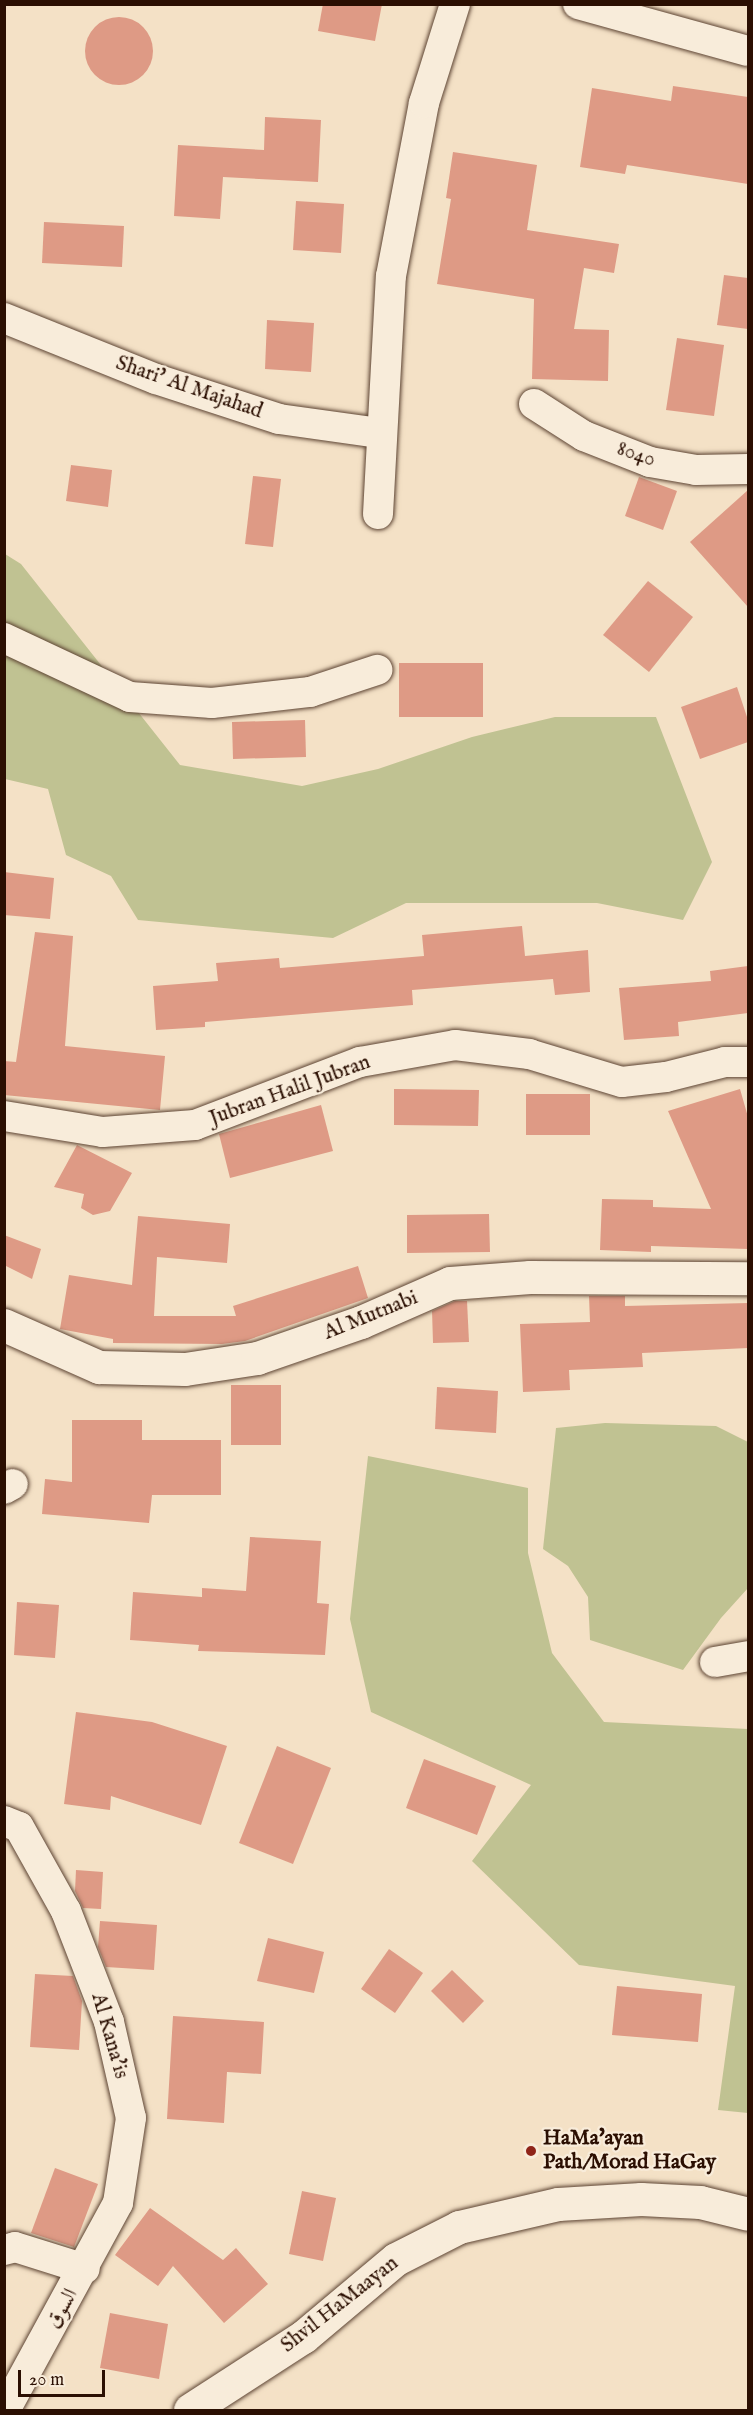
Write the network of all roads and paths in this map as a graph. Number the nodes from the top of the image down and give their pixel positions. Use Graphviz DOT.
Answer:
graph roads {
  1 [pos="455,4"];
  2 [pos="578,4"];
  3 [pos="748,51"];
  4 [pos="4,318"];
  5 [pos="534,404"];
  6 [pos="380,433"];
  7 [pos="748,469"];
  8 [pos="378,514"];
  9 [pos="4,638"];
  10 [pos="377,670"];
  11 [pos="748,1062"];
  12 [pos="4,1116"];
  13 [pos="748,1278"];
  14 [pos="4,1325"];
  15 [pos="748,1656"];
  16 [pos="715,1662"];
  17 [pos="4,1821"];
  18 [pos="748,2214"];
  19 [pos="4,2250"];
  20 [pos="85,2270"];
  21 [pos="5,2410"];
  22 [pos="190,2410"];
  1 -- 6 [label="street"];
  2 -- 3 [label="street"];
  4 -- 6 [label="street, Shari' Al Majahad"];
  5 -- 7 [label="street, 8040"];
  6 -- 8 [label="street"];
  9 -- 10 [label="street"];
  11 -- 12 [label="street, Jubran Halil Jubran"];
  13 -- 14 [label="street, Al Mutnabi"];
  15 -- 16 [label="street"];
  17 -- 20 [label="street, Al Kana'is"];
  18 -- 22 [label="street, Shvil HaMaayan"];
  19 -- 20 [label="street"];
  20 -- 21 [label="street, السوق"];
}
